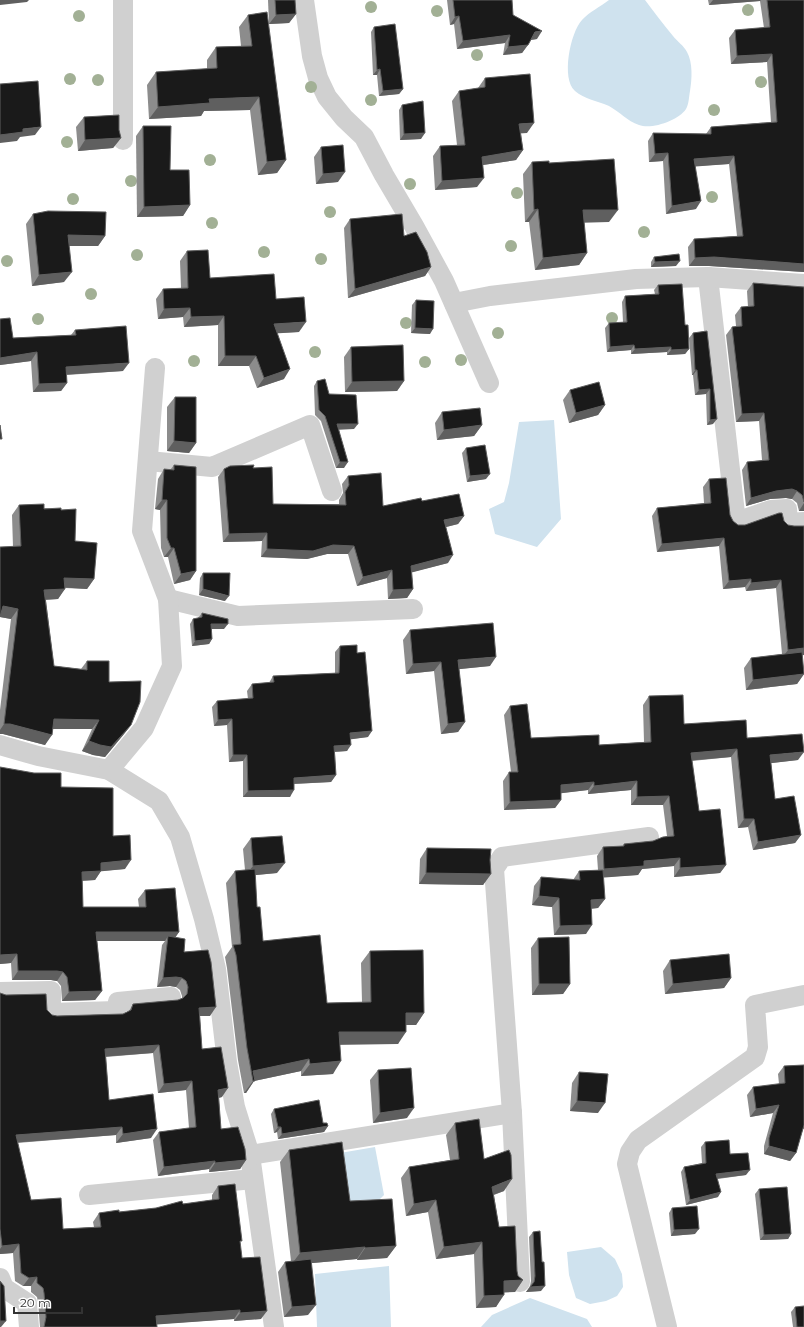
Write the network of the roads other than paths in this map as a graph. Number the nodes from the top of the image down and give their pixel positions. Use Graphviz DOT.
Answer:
graph roads {
  1 [pos="122,0"];
  2 [pos="304,0"];
  3 [pos="123,140"];
  4 [pos="708,277"];
  5 [pos="804,284"];
  6 [pos="454,303"];
  7 [pos="155,368"];
  8 [pos="489,384"];
  9 [pos="148,461"];
  10 [pos="332,491"];
  11 [pos="804,522"];
  12 [pos="168,599"];
  13 [pos="413,609"];
  14 [pos="0,745"];
  15 [pos="109,770"];
  16 [pos="649,837"];
  17 [pos="0,992"];
  18 [pos="804,995"];
  19 [pos="171,998"];
  20 [pos="512,1113"];
  21 [pos="250,1155"];
  22 [pos="253,1179"];
  23 [pos="89,1195"];
  24 [pos="0,1278"];
  25 [pos="520,1282"];
  26 [pos="29,1327"];
  27 [pos="274,1327"];
  28 [pos="667,1327"];
  1 -- 3 [label="street"];
  2 -- 6 [label="street"];
  4 -- 5 [label="street"];
  4 -- 6 [label="street"];
  4 -- 11 [label="street"];
  6 -- 8 [label="street"];
  7 -- 9 [label="street"];
  9 -- 10 [label="street"];
  9 -- 12 [label="street"];
  12 -- 13 [label="street"];
  12 -- 15 [label="street"];
  14 -- 15 [label="street"];
  15 -- 21 [label="street"];
  16 -- 20 [label="street"];
  17 -- 19 [label="street"];
  18 -- 28 [label="street"];
  20 -- 21 [label="street"];
  20 -- 25 [label="street"];
  21 -- 22 [label="street"];
  22 -- 23 [label="street"];
  22 -- 27 [label="street"];
  24 -- 26 [label="street"];
}
